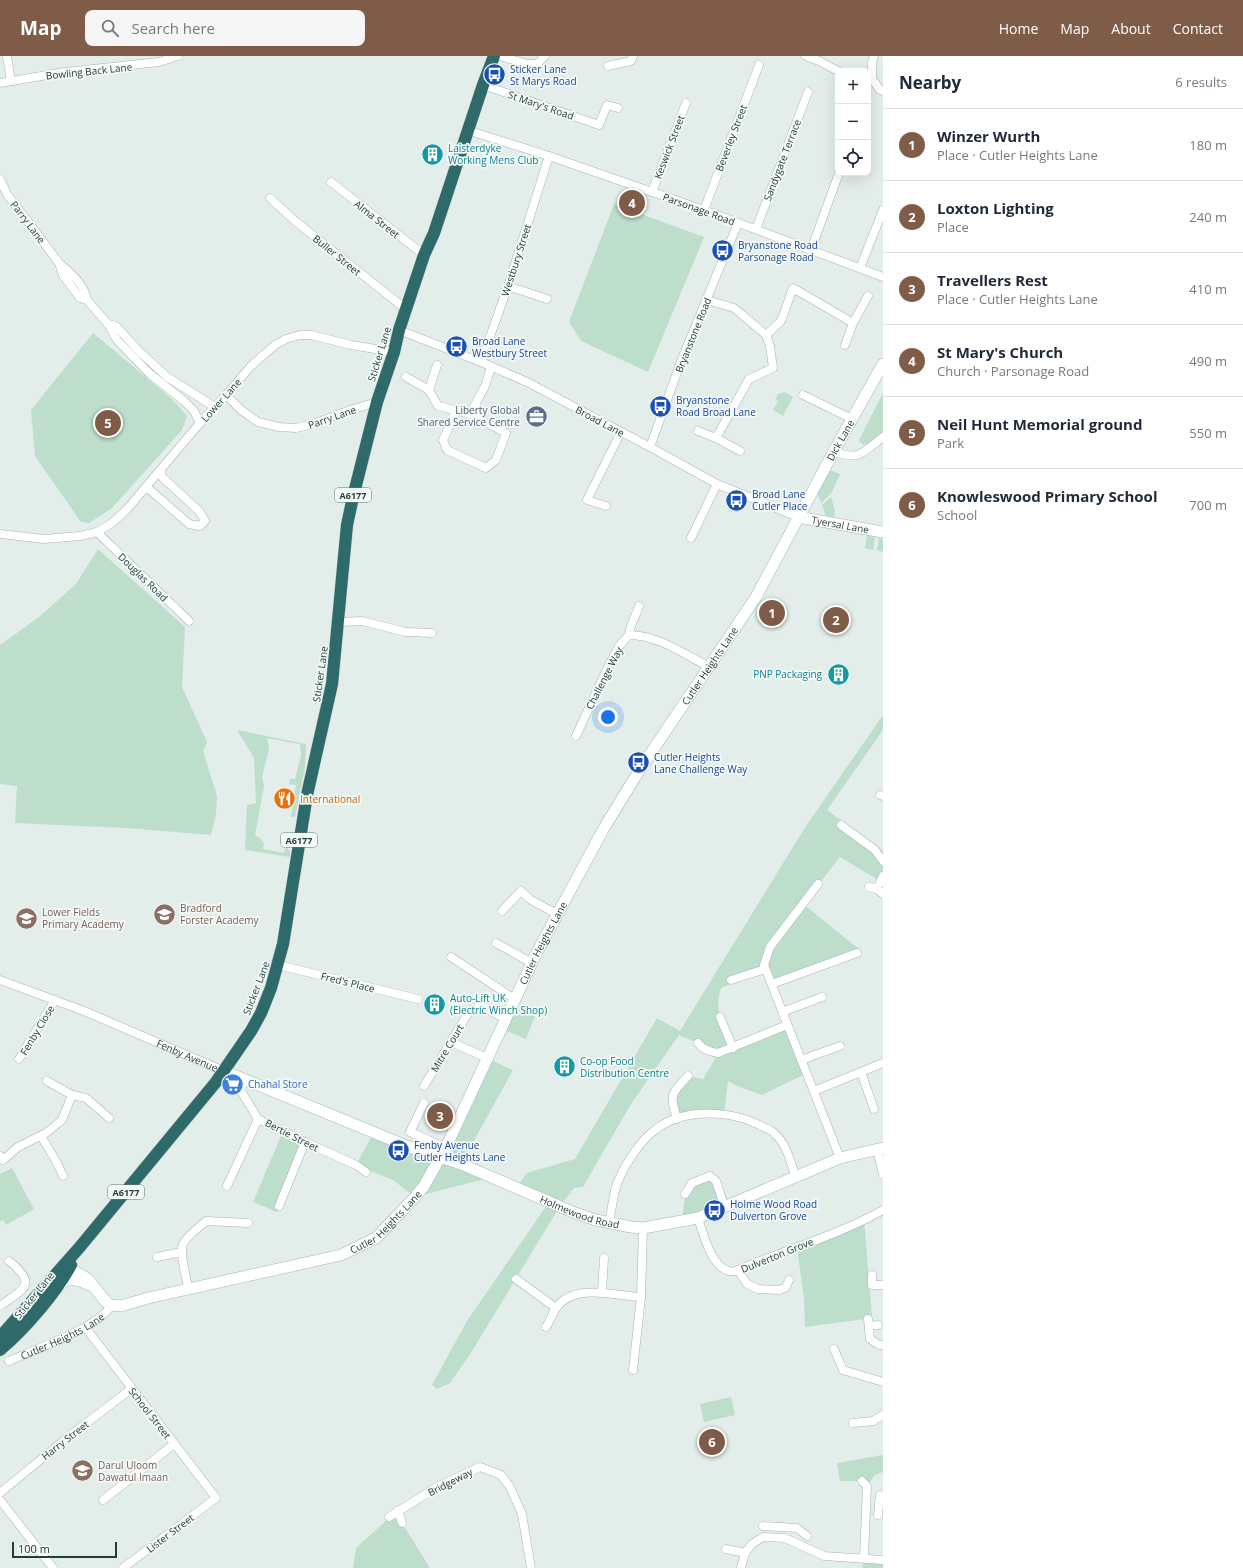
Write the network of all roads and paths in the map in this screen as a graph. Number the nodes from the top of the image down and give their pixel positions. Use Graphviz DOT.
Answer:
graph roads {
  1 [pos="8,56"];
  2 [pos="178,56"];
  3 [pos="494,56"];
  4 [pos="500,56"];
  5 [pos="545,56"];
  6 [pos="633,56"];
  7 [pos="806,56"];
  8 [pos="874,56"];
  9 [pos="759,65"];
  10 [pos="608,66"];
  11 [pos="835,69"];
  12 [pos="871,70"];
  13 [pos="871,80"];
  14 [pos="11,81"];
  15 [pos="0,83"];
  16 [pos="483,85"];
  17 [pos="883,91"];
  18 [pos="808,92"];
  19 [pos="686,103"];
  20 [pos="618,108"];
  21 [pos="468,130"];
  22 [pos="550,156"];
  23 [pos="839,176"];
  24 [pos="0,179"];
  25 [pos="331,182"];
  26 [pos="652,192"];
  27 [pos="270,198"];
  28 [pos="704,210"];
  29 [pos="883,210"];
  30 [pos="738,223"];
  31 [pos="756,229"];
  32 [pos="811,250"];
  33 [pos="424,255"];
  34 [pos="860,268"];
  35 [pos="883,277"];
  36 [pos="508,286"];
  37 [pos="868,296"];
  38 [pos="548,298"];
  39 [pos="707,300"];
  40 [pos="407,310"];
  41 [pos="853,323"];
  42 [pos="108,324"];
  43 [pos="399,330"];
  44 [pos="766,334"];
  45 [pos="845,345"];
  46 [pos="394,352"];
  47 [pos="481,362"];
  48 [pos="883,364"];
  49 [pos="437,365"];
  50 [pos="491,367"];
  51 [pos="406,377"];
  52 [pos="429,390"];
  53 [pos="226,395"];
  54 [pos="803,395"];
  55 [pos="377,402"];
  56 [pos="215,408"];
  57 [pos="456,412"];
  58 [pos="470,414"];
  59 [pos="852,419"];
  60 [pos="200,423"];
  61 [pos="698,431"];
  62 [pos="621,432"];
  63 [pos="883,437"];
  64 [pos="716,438"];
  65 [pos="650,447"];
  66 [pos="740,451"];
  67 [pos="834,451"];
  68 [pos="161,470"];
  69 [pos="717,484"];
  70 [pos="144,489"];
  71 [pos="606,506"];
  72 [pos="798,518"];
  73 [pos="97,532"];
  74 [pos="883,532"];
  75 [pos="0,534"];
  76 [pos="691,538"];
  77 [pos="639,606"];
  78 [pos="189,621"];
  79 [pos="338,622"];
  80 [pos="432,633"];
  81 [pos="629,635"];
  82 [pos="709,667"];
  83 [pos="576,736"];
  84 [pos="841,825"];
  85 [pos="883,861"];
  86 [pos="883,876"];
  87 [pos="818,884"];
  88 [pos="878,889"];
  89 [pos="502,911"];
  90 [pos="557,914"];
  91 [pos="496,943"];
  92 [pos="857,953"];
  93 [pos="451,956"];
  94 [pos="532,963"];
  95 [pos="278,965"];
  96 [pos="765,969"];
  97 [pos="0,980"];
  98 [pos="731,980"];
  99 [pos="772,984"];
  100 [pos="822,997"];
  101 [pos="418,999"];
  102 [pos="55,1000"];
  103 [pos="516,1000"];
  104 [pos="479,1004"];
  105 [pos="470,1010"];
  106 [pos="782,1012"];
  107 [pos="720,1017"];
  108 [pos="507,1020"];
  109 [pos="787,1025"];
  110 [pos="450,1042"];
  111 [pos="698,1043"];
  112 [pos="840,1046"];
  113 [pos="733,1048"];
  114 [pos="19,1059"];
  115 [pos="489,1059"];
  116 [pos="801,1060"];
  117 [pos="883,1063"];
  118 [pos="224,1071"];
  119 [pos="861,1072"];
  120 [pos="688,1076"];
  121 [pos="243,1080"];
  122 [pos="47,1081"];
  123 [pos="424,1086"];
  124 [pos="814,1090"];
  125 [pos="72,1095"];
  126 [pos="424,1103"];
  127 [pos="874,1109"];
  128 [pos="109,1118"];
  129 [pos="258,1118"];
  130 [pos="677,1118"];
  131 [pos="41,1136"];
  132 [pos="305,1142"];
  133 [pos="880,1149"];
  134 [pos="443,1153"];
  135 [pos="0,1156"];
  136 [pos="840,1158"];
  137 [pos="366,1172"];
  138 [pos="883,1174"];
  139 [pos="63,1176"];
  140 [pos="796,1178"];
  141 [pos="226,1186"];
  142 [pos="685,1194"];
  143 [pos="279,1206"];
  144 [pos="725,1208"];
  145 [pos="883,1210"];
  146 [pos="698,1218"];
  147 [pos="609,1223"];
  148 [pos="248,1224"];
  149 [pos="643,1228"];
  150 [pos="182,1252"];
  151 [pos="157,1257"];
  152 [pos="604,1258"];
  153 [pos="9,1261"];
  154 [pos="67,1266"];
  155 [pos="738,1270"];
  156 [pos="872,1274"];
  157 [pos="516,1279"];
  158 [pos="789,1280"];
  159 [pos="59,1285"];
  160 [pos="883,1285"];
  161 [pos="93,1287"];
  162 [pos="188,1288"];
  163 [pos="602,1292"];
  164 [pos="641,1297"];
  165 [pos="0,1305"];
  166 [pos="111,1306"];
  167 [pos="556,1308"];
  168 [pos="878,1325"];
  169 [pos="85,1327"];
  170 [pos="546,1328"];
  171 [pos="0,1337"];
  172 [pos="883,1345"];
  173 [pos="834,1349"];
  174 [pos="0,1350"];
  175 [pos="9,1361"];
  176 [pos="633,1370"];
  177 [pos="883,1382"];
  178 [pos="131,1389"];
  179 [pos="883,1415"];
  180 [pos="853,1423"];
  181 [pos="174,1444"];
  182 [pos="862,1481"];
  183 [pos="0,1493"];
  184 [pos="880,1495"];
  185 [pos="216,1498"];
  186 [pos="0,1500"];
  187 [pos="103,1500"];
  188 [pos="881,1506"];
  189 [pos="398,1510"];
  190 [pos="878,1515"];
  191 [pos="389,1517"];
  192 [pos="402,1523"];
  193 [pos="763,1526"];
  194 [pos="786,1527"];
  195 [pos="808,1536"];
  196 [pos="785,1538"];
  197 [pos="726,1549"];
  198 [pos="745,1553"];
  199 [pos="864,1558"];
  200 [pos="883,1560"];
  201 [pos="53,1568"];
  202 [pos="123,1568"];
  203 [pos="531,1568"];
  204 [pos="741,1568"];
  1 -- 14 [label="street"];
  2 -- 14 [label="street, Bowling Back Lane"];
  3 -- 16 [label="highway, Sticker Lane / A6177"];
  4 -- 5 [label="street"];
  6 -- 10 [label="street"];
  7 -- 11 [label="street"];
  8 -- 12 [label="street"];
  9 -- 28 [label="street, Beverley Street"];
  13 -- 17 [label="street"];
  14 -- 15 [label="street, Bowling Back Lane"];
  16 -- 20 [label="street, St Mary's Road"];
  16 -- 21 [label="highway, Sticker Lane / A6177"];
  18 -- 31 [label="street, Sandygate Terrace"];
  19 -- 26 [label="street, Keswick Street"];
  21 -- 22 [label="street, Parsonage Road"];
  21 -- 33 [label="highway, Sticker Lane / A6177"];
  22 -- 26 [label="street, Parsonage Road"];
  22 -- 36 [label="street, Westbury Street"];
  23 -- 32 [label="street"];
  24 -- 42 [label="street, Parry Lane"];
  25 -- 33 [label="street, Alma Street"];
  26 -- 28 [label="street, Parsonage Road"];
  27 -- 40 [label="street, Buller Street"];
  28 -- 30 [label="street, Parsonage Road"];
  29 -- 34 [label="street"];
  30 -- 31 [label="street, Parsonage Road"];
  30 -- 39 [label="street, Bryanstone Road"];
  31 -- 32 [label="street, Parsonage Road"];
  32 -- 34 [label="street, Parsonage Road"];
  33 -- 40 [label="highway, Sticker Lane / A6177"];
  34 -- 35 [label="street, Parsonage Road"];
  36 -- 38 [label="street"];
  36 -- 47 [label="street, Westbury Street"];
  37 -- 41 [label="street"];
  39 -- 44 [label="street"];
  39 -- 65 [label="street, Bryanstone Road"];
  40 -- 43 [label="highway, Sticker Lane / A6177"];
  41 -- 44 [label="street"];
  41 -- 45 [label="street"];
  42 -- 56 [label="street, Parry Lane"];
  42 -- 60 [label="street, Parry Lane"];
  43 -- 46 [label="highway, Sticker Lane / A6177"];
  43 -- 47 [label="street, Broad Lane"];
  44 -- 64 [label="street"];
  46 -- 53 [label="street, Lower Lane"];
  46 -- 55 [label="highway, Sticker Lane / A6177"];
  47 -- 50 [label="street, Broad Lane"];
  48 -- 59 [label="street, Dick Lane"];
  49 -- 52 [label="street"];
  50 -- 58 [label="street"];
  50 -- 62 [label="street, Broad Lane"];
  51 -- 52 [label="street"];
  52 -- 57 [label="street"];
  53 -- 55 [label="street, Parry Lane"];
  53 -- 56 [label="street, Lower Lane"];
  54 -- 59 [label="street"];
  55 -- 79 [label="highway, Sticker Lane / A6177"];
  56 -- 60 [label="street, Lower Lane"];
  57 -- 58 [label="street"];
  57 -- 58 [label="street"];
  59 -- 67 [label="street, Dick Lane"];
  60 -- 68 [label="street, Lower Lane"];
  61 -- 64 [label="street"];
  62 -- 65 [label="street, Broad Lane"];
  62 -- 71 [label="street"];
  63 -- 67 [label="street"];
  64 -- 66 [label="street"];
  65 -- 69 [label="street, Broad Lane"];
  67 -- 72 [label="street, Dick Lane"];
  68 -- 70 [label="street, Lower Lane"];
  68 -- 70 [label="street"];
  69 -- 72 [label="street, Broad Lane"];
  69 -- 76 [label="street"];
  70 -- 73 [label="street, Lower Lane"];
  72 -- 74 [label="street, Tyersal Lane"];
  72 -- 82 [label="street, Cutler Heights Lane"];
  73 -- 75 [label="street, Lower Lane"];
  73 -- 78 [label="street, Douglas Road"];
  77 -- 81 [label="street, Challenge Way"];
  79 -- 80 [label="street"];
  79 -- 95 [label="highway, Sticker Lane / A6177"];
  81 -- 82 [label="street"];
  81 -- 83 [label="street, Challenge Way"];
  82 -- 90 [label="street, Cutler Heights Lane"];
  84 -- 85 [label="street"];
  86 -- 88 [label="street"];
  87 -- 96 [label="street"];
  89 -- 90 [label="street"];
  90 -- 94 [label="street, Cutler Heights Lane"];
  91 -- 94 [label="street"];
  92 -- 99 [label="street"];
  93 -- 103 [label="street"];
  94 -- 103 [label="street, Cutler Heights Lane"];
  95 -- 101 [label="street, Fred's Place"];
  95 -- 118 [label="highway, Sticker Lane / A6177"];
  96 -- 98 [label="street"];
  96 -- 99 [label="street"];
  97 -- 102 [label="street, Fenby Avenue"];
  99 -- 106 [label="street"];
  100 -- 106 [label="street"];
  102 -- 114 [label="street, Fenby Close"];
  102 -- 118 [label="street, Fenby Avenue"];
  103 -- 108 [label="street, Cutler Heights Lane"];
  104 -- 108 [label="street"];
  105 -- 110 [label="street, Mitre Court"];
  106 -- 109 [label="street"];
  107 -- 113 [label="street"];
  108 -- 115 [label="street, Cutler Heights Lane"];
  109 -- 113 [label="street"];
  109 -- 116 [label="street"];
  110 -- 115 [label="street"];
  110 -- 123 [label="street, Mitre Court"];
  111 -- 113 [label="street"];
  112 -- 116 [label="street"];
  115 -- 134 [label="street, Cutler Heights Lane"];
  116 -- 124 [label="street"];
  117 -- 119 [label="street"];
  118 -- 121 [label="street, Fenby Avenue"];
  118 -- 154 [label="highway, Sticker Lane / A6177"];
  119 -- 124 [label="street"];
  119 -- 127 [label="street"];
  120 -- 130 [label="street"];
  121 -- 129 [label="street, Bertie Street"];
  121 -- 134 [label="street, Fenby Avenue"];
  122 -- 125 [label="street"];
  124 -- 136 [label="street"];
  125 -- 128 [label="street"];
  125 -- 131 [label="street"];
  126 -- 134 [label="street"];
  129 -- 132 [label="street, Bertie Street"];
  129 -- 141 [label="street"];
  130 -- 140 [label="street"];
  130 -- 147 [label="street"];
  131 -- 135 [label="street"];
  131 -- 139 [label="street"];
  132 -- 137 [label="street, Bertie Street"];
  132 -- 143 [label="street"];
  133 -- 136 [label="street, Holmewood Road"];
  133 -- 138 [label="street"];
  134 -- 147 [label="street, Holmewood Road"];
  134 -- 162 [label="street, Cutler Heights Lane"];
  136 -- 140 [label="street, Holmewood Road"];
  140 -- 144 [label="street, Holmewood Road"];
  142 -- 144 [label="street"];
  144 -- 146 [label="street, Holmewood Road"];
  145 -- 155 [label="street, Dulverton Grove"];
  146 -- 149 [label="street, Holmewood Road"];
  146 -- 155 [label="street, Dulverton Grove"];
  147 -- 149 [label="street, Holmewood Road"];
  148 -- 150 [label="street"];
  149 -- 164 [label="street"];
  150 -- 151 [label="street"];
  150 -- 162 [label="street"];
  152 -- 163 [label="street"];
  153 -- 165 [label="street"];
  154 -- 159 [label="highway, Sticker Lane / A6177"];
  154 -- 161 [label="street, Cutler Heights Lane"];
  154 -- 171 [label="highway, Sticker Lane / A6177"];
  155 -- 158 [label="street"];
  156 -- 160 [label="street"];
  157 -- 167 [label="street"];
  159 -- 161 [label="street, Cutler Heights Lane"];
  159 -- 174 [label="highway, Sticker Lane / A6177"];
  161 -- 166 [label="street, Cutler Heights Lane"];
  162 -- 166 [label="street, Cutler Heights Lane"];
  163 -- 164 [label="street"];
  163 -- 167 [label="street"];
  164 -- 176 [label="street"];
  166 -- 169 [label="street, Cutler Heights Lane"];
  167 -- 170 [label="street"];
  168 -- 172 [label="street"];
  169 -- 175 [label="street, Cutler Heights Lane"];
  169 -- 178 [label="street, School Street"];
  173 -- 177 [label="street"];
  178 -- 181 [label="street, School Street"];
  178 -- 183 [label="street, Harry Street"];
  179 -- 180 [label="street"];
  181 -- 185 [label="street, School Street"];
  181 -- 187 [label="street"];
  182 -- 199 [label="street"];
  184 -- 188 [label="street"];
  185 -- 202 [label="street, Lister Street"];
  186 -- 201 [label="street"];
  188 -- 190 [label="street"];
  189 -- 191 [label="street, Bridgeway"];
  189 -- 192 [label="street"];
  189 -- 203 [label="street, Bridgeway"];
  193 -- 194 [label="street"];
  194 -- 195 [label="street"];
  194 -- 196 [label="street"];
  196 -- 198 [label="street"];
  196 -- 199 [label="street"];
  197 -- 198 [label="street"];
  198 -- 204 [label="street"];
  199 -- 200 [label="street"];
}
